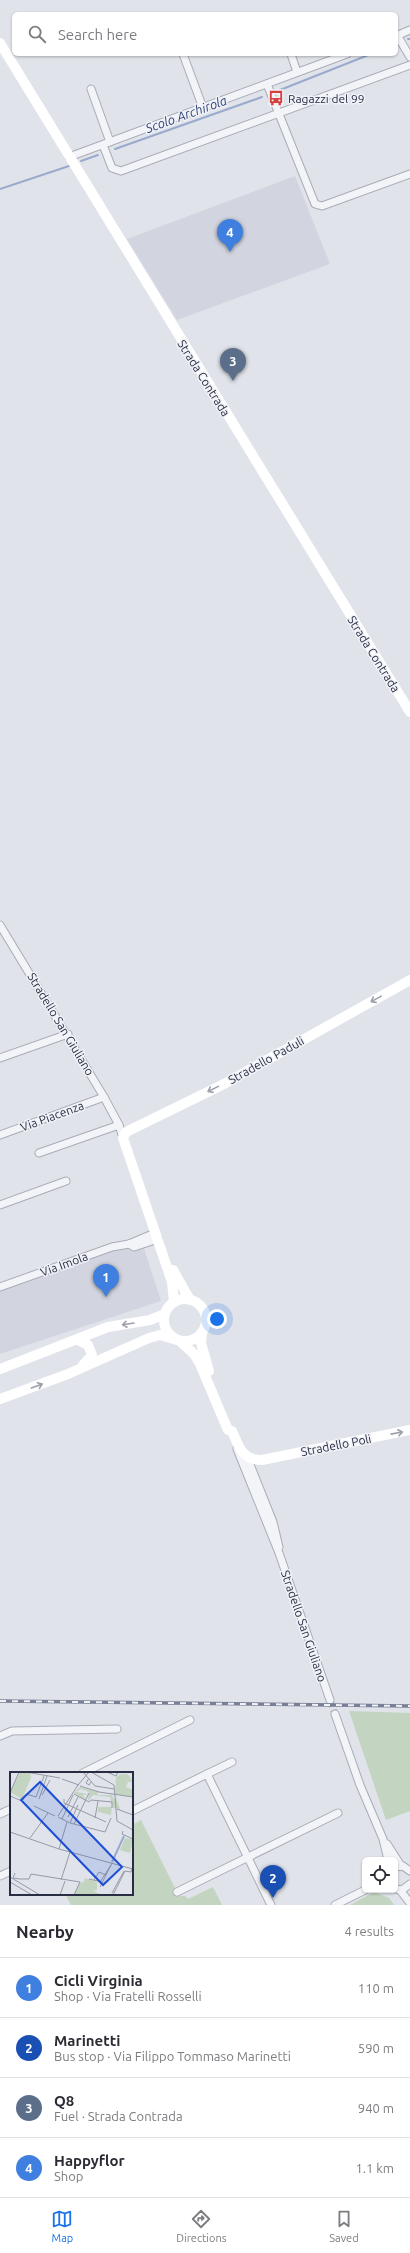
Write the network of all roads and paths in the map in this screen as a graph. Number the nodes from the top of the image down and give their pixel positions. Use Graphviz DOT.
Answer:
graph roads {
  1 [pos="410,30"];
  2 [pos="398,36"];
  3 [pos="398,38"];
  4 [pos="0,43"];
  5 [pos="184,56"];
  6 [pos="292,56"];
  7 [pos="341,56"];
  8 [pos="410,57"];
  9 [pos="410,64"];
  10 [pos="297,72"];
  11 [pos="267,84"];
  12 [pos="91,89"];
  13 [pos="203,108"];
  14 [pos="279,113"];
  15 [pos="110,142"];
  16 [pos="103,145"];
  17 [pos="69,157"];
  18 [pos="410,174"];
  19 [pos="410,712"];
  20 [pos="0,925"];
  21 [pos="410,980"];
  22 [pos="68,1034"];
  23 [pos="0,1058"];
  24 [pos="104,1097"];
  25 [pos="118,1125"];
  26 [pos="0,1135"];
  27 [pos="123,1138"];
  28 [pos="39,1153"];
  29 [pos="66,1181"];
  30 [pos="0,1205"];
  31 [pos="158,1240"];
  32 [pos="0,1287"];
  33 [pos="190,1300"];
  34 [pos="174,1302"];
  35 [pos="165,1314"];
  36 [pos="202,1332"];
  37 [pos="78,1340"];
  38 [pos="179,1340"];
  39 [pos="0,1369"];
  40 [pos="68,1374"];
  41 [pos="0,1399"];
  42 [pos="228,1430"];
  43 [pos="410,1430"];
  44 [pos="247,1457"];
  45 [pos="262,1460"];
  46 [pos="255,1476"];
  47 [pos="260,1489"];
  48 [pos="263,1514"];
  49 [pos="279,1553"];
  50 [pos="330,1700"];
  51 [pos="335,1714"];
  52 [pos="190,1720"];
  53 [pos="117,1729"];
  54 [pos="0,1736"];
  55 [pos="232,1762"];
  56 [pos="85,1772"];
  57 [pos="207,1774"];
  58 [pos="10,1809"];
  59 [pos="133,1811"];
  60 [pos="338,1812"];
  61 [pos="0,1814"];
  62 [pos="383,1839"];
  63 [pos="248,1857"];
  64 [pos="387,1857"];
  65 [pos="393,1857"];
  66 [pos="398,1866"];
  67 [pos="10,1871"];
  68 [pos="410,1871"];
  69 [pos="0,1876"];
  70 [pos="410,1884"];
  71 [pos="398,1889"];
  72 [pos="398,1890"];
  73 [pos="177,1892"];
  74 [pos="362,1892"];
  75 [pos="410,1903"];
  76 [pos="271,1905"];
  77 [pos="335,1905"];
  1 -- 2 [label="street"];
  3 -- 8 [label="street"];
  4 -- 17 [label="street, Strada Contrada"];
  5 -- 13 [label="street"];
  6 -- 10 [label="street"];
  7 -- 10 [label="street"];
  9 -- 14 [label="street"];
  10 -- 11 [label="street"];
  11 -- 13 [label="street"];
  11 -- 14 [label="street"];
  12 -- 15 [label="street"];
  13 -- 15 [label="street"];
  14 -- 16 [label="street"];
  14 -- 18 [label="street"];
  15 -- 16 [label="street"];
  16 -- 17 [label="street"];
  17 -- 19 [label="street, Strada Contrada"];
  20 -- 22 [label="street, Stradello San Giuliano"];
  21 -- 27 [label="street, Stradello Paduli, one-way"];
  22 -- 23 [label="street"];
  22 -- 24 [label="street, Stradello San Giuliano"];
  24 -- 25 [label="street, Stradello San Giuliano"];
  24 -- 26 [label="street, Via Piacenza"];
  25 -- 27 [label="street, Stradello San Giuliano"];
  25 -- 28 [label="street"];
  27 -- 31 [label="street, Stradello San Giuliano"];
  29 -- 30 [label="street"];
  31 -- 32 [label="street, Via Imola"];
  31 -- 33 [label="street, Stradello San Giuliano"];
  31 -- 34 [label="street, Stradello San Giuliano"];
  33 -- 34 [label="street"];
  33 -- 36 [label="street"];
  34 -- 35 [label="street"];
  35 -- 37 [label="street, one-way"];
  35 -- 38 [label="street"];
  36 -- 38 [label="street"];
  36 -- 44 [label="street, Stradello San Giuliano"];
  37 -- 39 [label="street"];
  37 -- 40 [label="street"];
  38 -- 40 [label="street"];
  38 -- 42 [label="street, Stradello San Giuliano"];
  41 -- 40 [label="street, one-way"];
  42 -- 44 [label="street, Stradello San Giuliano"];
  42 -- 48 [label="street, Stradello San Giuliano"];
  45 -- 43 [label="street, Stradello Poli, one-way"];
  44 -- 45 [label="street, Stradello Poli"];
  44 -- 46 [label="street, Stradello San Giuliano"];
  45 -- 46 [label="street"];
  46 -- 47 [label="street, Stradello San Giuliano"];
  47 -- 48 [label="street, Stradello San Giuliano"];
  47 -- 49 [label="street, Stradello San Giuliano"];
  48 -- 49 [label="street, Stradello San Giuliano"];
  49 -- 50 [label="street, Stradello San Giuliano"];
  51 -- 62 [label="street"];
  52 -- 56 [label="street"];
  53 -- 54 [label="street"];
  55 -- 57 [label="street"];
  57 -- 59 [label="street"];
  57 -- 63 [label="street"];
  58 -- 61 [label="street"];
  60 -- 63 [label="street"];
  62 -- 64 [label="street"];
  62 -- 65 [label="street"];
  63 -- 73 [label="street"];
  63 -- 76 [label="street"];
  66 -- 68 [label="street"];
  67 -- 69 [label="street"];
  70 -- 71 [label="street"];
  72 -- 75 [label="street"];
  74 -- 77 [label="street"];
}
